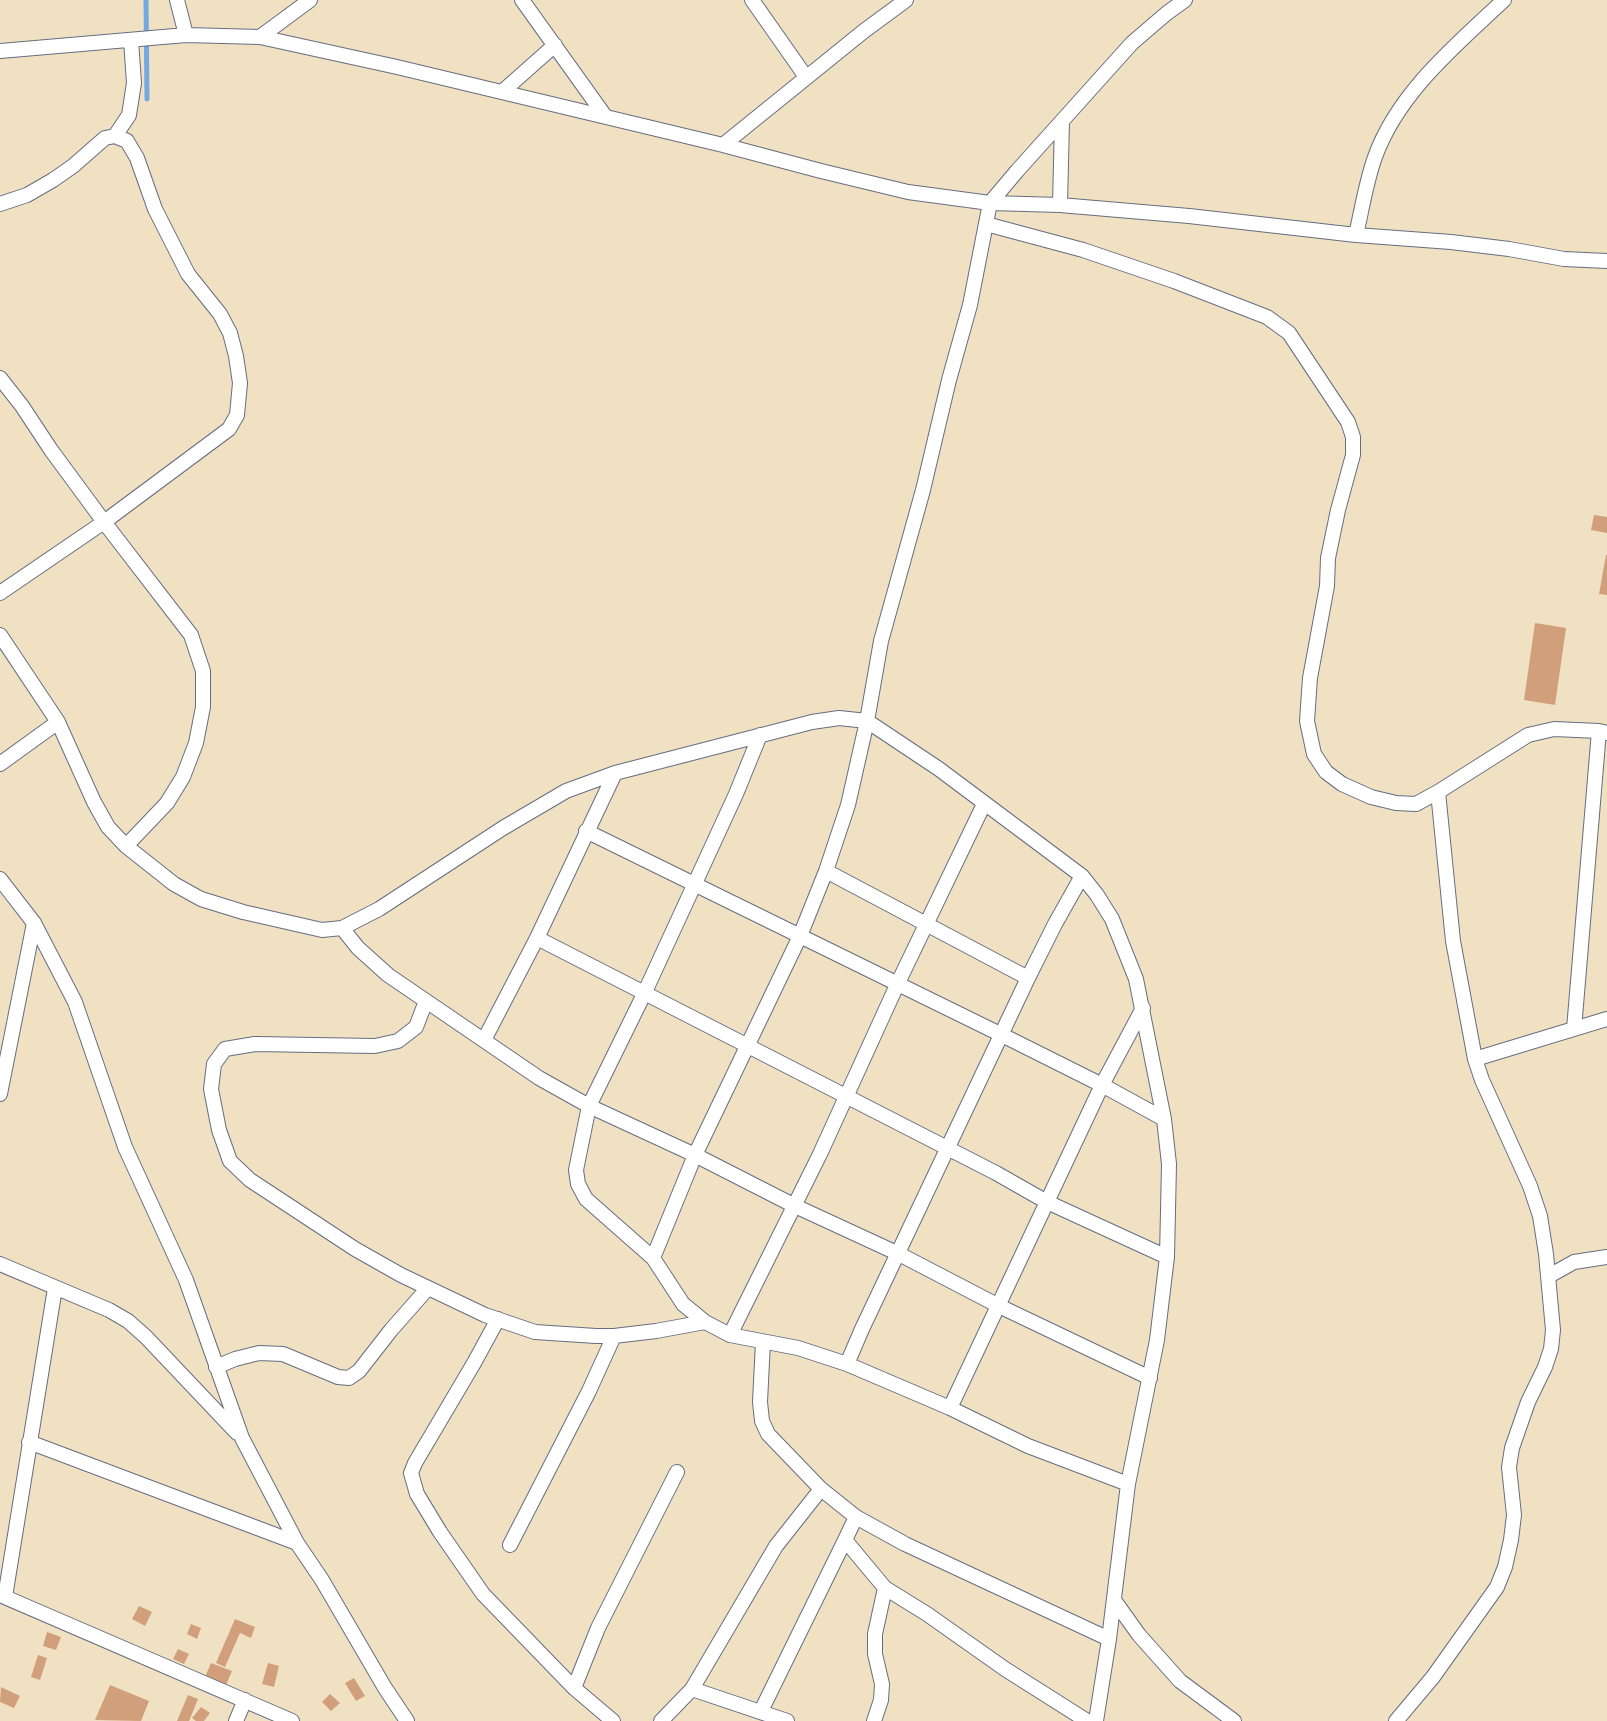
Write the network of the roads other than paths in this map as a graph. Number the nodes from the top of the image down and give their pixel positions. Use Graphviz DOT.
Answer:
graph roads {
  1 [pos="177,0"];
  2 [pos="310,0"];
  3 [pos="522,0"];
  4 [pos="752,0"];
  5 [pos="906,0"];
  6 [pos="1185,0"];
  7 [pos="1504,0"];
  8 [pos="186,35"];
  9 [pos="260,37"];
  10 [pos="132,40"];
  11 [pos="555,45"];
  12 [pos="0,51"];
  13 [pos="806,77"];
  14 [pos="502,92"];
  15 [pos="605,116"];
  16 [pos="1062,122"];
  17 [pos="116,136"];
  18 [pos="723,144"];
  19 [pos="990,203"];
  20 [pos="0,204"];
  21 [pos="1060,205"];
  22 [pos="986,224"];
  23 [pos="1356,235"];
  24 [pos="1607,260"];
  25 [pos="0,378"];
  26 [pos="104,522"];
  27 [pos="0,593"];
  28 [pos="0,635"];
  29 [pos="867,721"];
  30 [pos="58,722"];
  31 [pos="1603,732"];
  32 [pos="760,735"];
  33 [pos="0,764"];
  34 [pos="615,773"];
  35 [pos="1438,792"];
  36 [pos="984,804"];
  37 [pos="586,831"];
  38 [pos="126,846"];
  39 [pos="826,872"];
  40 [pos="1082,876"];
  41 [pos="0,879"];
  42 [pos="694,885"];
  43 [pos="34,923"];
  44 [pos="926,924"];
  45 [pos="342,928"];
  46 [pos="800,936"];
  47 [pos="537,938"];
  48 [pos="1028,978"];
  49 [pos="897,984"];
  50 [pos="644,994"];
  51 [pos="426,1001"];
  52 [pos="1143,1008"];
  53 [pos="1607,1019"];
  54 [pos="1574,1029"];
  55 [pos="1002,1035"];
  56 [pos="484,1040"];
  57 [pos="748,1046"];
  58 [pos="1474,1059"];
  59 [pos="1102,1085"];
  60 [pos="0,1094"];
  61 [pos="847,1097"];
  62 [pos="589,1106"];
  63 [pos="1164,1119"];
  64 [pos="947,1148"];
  65 [pos="695,1155"];
  66 [pos="1047,1202"];
  67 [pos="795,1206"];
  68 [pos="899,1254"];
  69 [pos="1167,1257"];
  70 [pos="1607,1257"];
  71 [pos="653,1258"];
  72 [pos="0,1264"];
  73 [pos="1549,1276"];
  74 [pos="55,1288"];
  75 [pos="428,1288"];
  76 [pos="1000,1306"];
  77 [pos="498,1319"];
  78 [pos="704,1322"];
  79 [pos="730,1335"];
  80 [pos="614,1336"];
  81 [pos="762,1342"];
  82 [pos="847,1364"];
  83 [pos="216,1367"];
  84 [pos="1150,1378"];
  85 [pos="950,1408"];
  86 [pos="242,1438"];
  87 [pos="29,1442"];
  88 [pos="677,1472"];
  89 [pos="1128,1484"];
  90 [pos="821,1490"];
  91 [pos="856,1516"];
  92 [pos="845,1540"];
  93 [pos="297,1543"];
  94 [pos="510,1545"];
  95 [pos="885,1588"];
  96 [pos="3,1596"];
  97 [pos="1114,1600"];
  98 [pos="1109,1639"];
  99 [pos="574,1688"];
  100 [pos="692,1689"];
  101 [pos="245,1700"];
  102 [pos="760,1711"];
  103 [pos="236,1721"];
  104 [pos="292,1721"];
  105 [pos="407,1721"];
  106 [pos="613,1721"];
  107 [pos="661,1721"];
  108 [pos="786,1721"];
  109 [pos="874,1721"];
  110 [pos="1087,1721"];
  111 [pos="1096,1721"];
  112 [pos="1234,1721"];
  113 [pos="1396,1721"];
  1 -- 8 [label="street"];
  2 -- 9 [label="street"];
  3 -- 11 [label="street"];
  4 -- 13 [label="street"];
  5 -- 13 [label="street"];
  6 -- 16 [label="street"];
  7 -- 23 [label="street"];
  8 -- 9 [label="street"];
  8 -- 10 [label="street"];
  9 -- 14 [label="street"];
  10 -- 12 [label="street"];
  10 -- 17 [label="street"];
  11 -- 14 [label="street"];
  11 -- 15 [label="street"];
  13 -- 18 [label="street"];
  14 -- 15 [label="street"];
  15 -- 18 [label="street"];
  16 -- 19 [label="street"];
  16 -- 21 [label="street"];
  17 -- 20 [label="street"];
  17 -- 26 [label="street"];
  18 -- 19 [label="street"];
  19 -- 21 [label="street"];
  19 -- 22 [label="street"];
  21 -- 23 [label="street"];
  22 -- 29 [label="street"];
  22 -- 35 [label="street"];
  23 -- 24 [label="street"];
  25 -- 26 [label="street"];
  26 -- 27 [label="street"];
  26 -- 38 [label="street"];
  28 -- 30 [label="street"];
  29 -- 32 [label="street"];
  29 -- 36 [label="street"];
  29 -- 39 [label="street"];
  30 -- 33 [label="street"];
  30 -- 38 [label="street"];
  31 -- 35 [label="street"];
  31 -- 54 [label="street"];
  32 -- 34 [label="street"];
  32 -- 42 [label="street"];
  34 -- 37 [label="street"];
  34 -- 45 [label="street"];
  35 -- 58 [label="street"];
  36 -- 40 [label="street"];
  36 -- 44 [label="street"];
  37 -- 42 [label="street"];
  37 -- 47 [label="street"];
  38 -- 45 [label="street"];
  39 -- 44 [label="street"];
  39 -- 46 [label="street"];
  40 -- 48 [label="street"];
  40 -- 52 [label="street"];
  41 -- 43 [label="street"];
  42 -- 46 [label="street"];
  42 -- 50 [label="street"];
  43 -- 60 [label="street"];
  43 -- 83 [label="street"];
  44 -- 48 [label="street"];
  44 -- 49 [label="street"];
  45 -- 51 [label="street"];
  46 -- 49 [label="street"];
  46 -- 57 [label="street"];
  47 -- 50 [label="street"];
  47 -- 56 [label="street"];
  48 -- 55 [label="street"];
  49 -- 55 [label="street"];
  49 -- 61 [label="street"];
  50 -- 57 [label="street"];
  50 -- 62 [label="street"];
  51 -- 56 [label="street"];
  51 -- 75 [label="street"];
  52 -- 59 [label="street"];
  52 -- 63 [label="street"];
  53 -- 54 [label="street"];
  54 -- 58 [label="street"];
  55 -- 59 [label="street"];
  55 -- 64 [label="street"];
  56 -- 62 [label="street"];
  57 -- 61 [label="street"];
  57 -- 65 [label="street"];
  58 -- 73 [label="street"];
  59 -- 63 [label="street"];
  59 -- 66 [label="street"];
  61 -- 64 [label="street"];
  61 -- 67 [label="street"];
  62 -- 65 [label="street"];
  62 -- 71 [label="street"];
  63 -- 69 [label="street"];
  64 -- 66 [label="street"];
  64 -- 68 [label="street"];
  65 -- 67 [label="street"];
  65 -- 71 [label="street"];
  66 -- 69 [label="street"];
  66 -- 76 [label="street"];
  67 -- 68 [label="street"];
  67 -- 79 [label="street"];
  68 -- 76 [label="street"];
  68 -- 82 [label="street"];
  69 -- 84 [label="street"];
  70 -- 73 [label="street"];
  71 -- 78 [label="street"];
  72 -- 74 [label="street"];
  73 -- 113 [label="street"];
  74 -- 86 [label="street"];
  74 -- 87 [label="street"];
  75 -- 77 [label="street"];
  75 -- 83 [label="street"];
  76 -- 84 [label="street"];
  76 -- 85 [label="street"];
  77 -- 80 [label="street"];
  77 -- 99 [label="street"];
  78 -- 79 [label="street"];
  78 -- 80 [label="street"];
  79 -- 81 [label="street"];
  80 -- 94 [label="street"];
  81 -- 82 [label="street"];
  81 -- 90 [label="street"];
  82 -- 85 [label="street"];
  83 -- 86 [label="street"];
  84 -- 89 [label="street"];
  85 -- 89 [label="street"];
  86 -- 93 [label="street"];
  87 -- 93 [label="street"];
  87 -- 96 [label="street"];
  88 -- 99 [label="street"];
  89 -- 97 [label="street"];
  90 -- 91 [label="street"];
  90 -- 100 [label="street"];
  91 -- 92 [label="street"];
  91 -- 98 [label="street"];
  92 -- 95 [label="street"];
  92 -- 102 [label="street"];
  93 -- 105 [label="street"];
  95 -- 109 [label="street"];
  95 -- 110 [label="street"];
  96 -- 101 [label="street"];
  97 -- 98 [label="street"];
  97 -- 112 [label="street"];
  98 -- 111 [label="street"];
  99 -- 106 [label="street"];
  100 -- 102 [label="street"];
  100 -- 107 [label="street"];
  101 -- 103 [label="street"];
  101 -- 104 [label="street"];
  102 -- 108 [label="street"];
}
